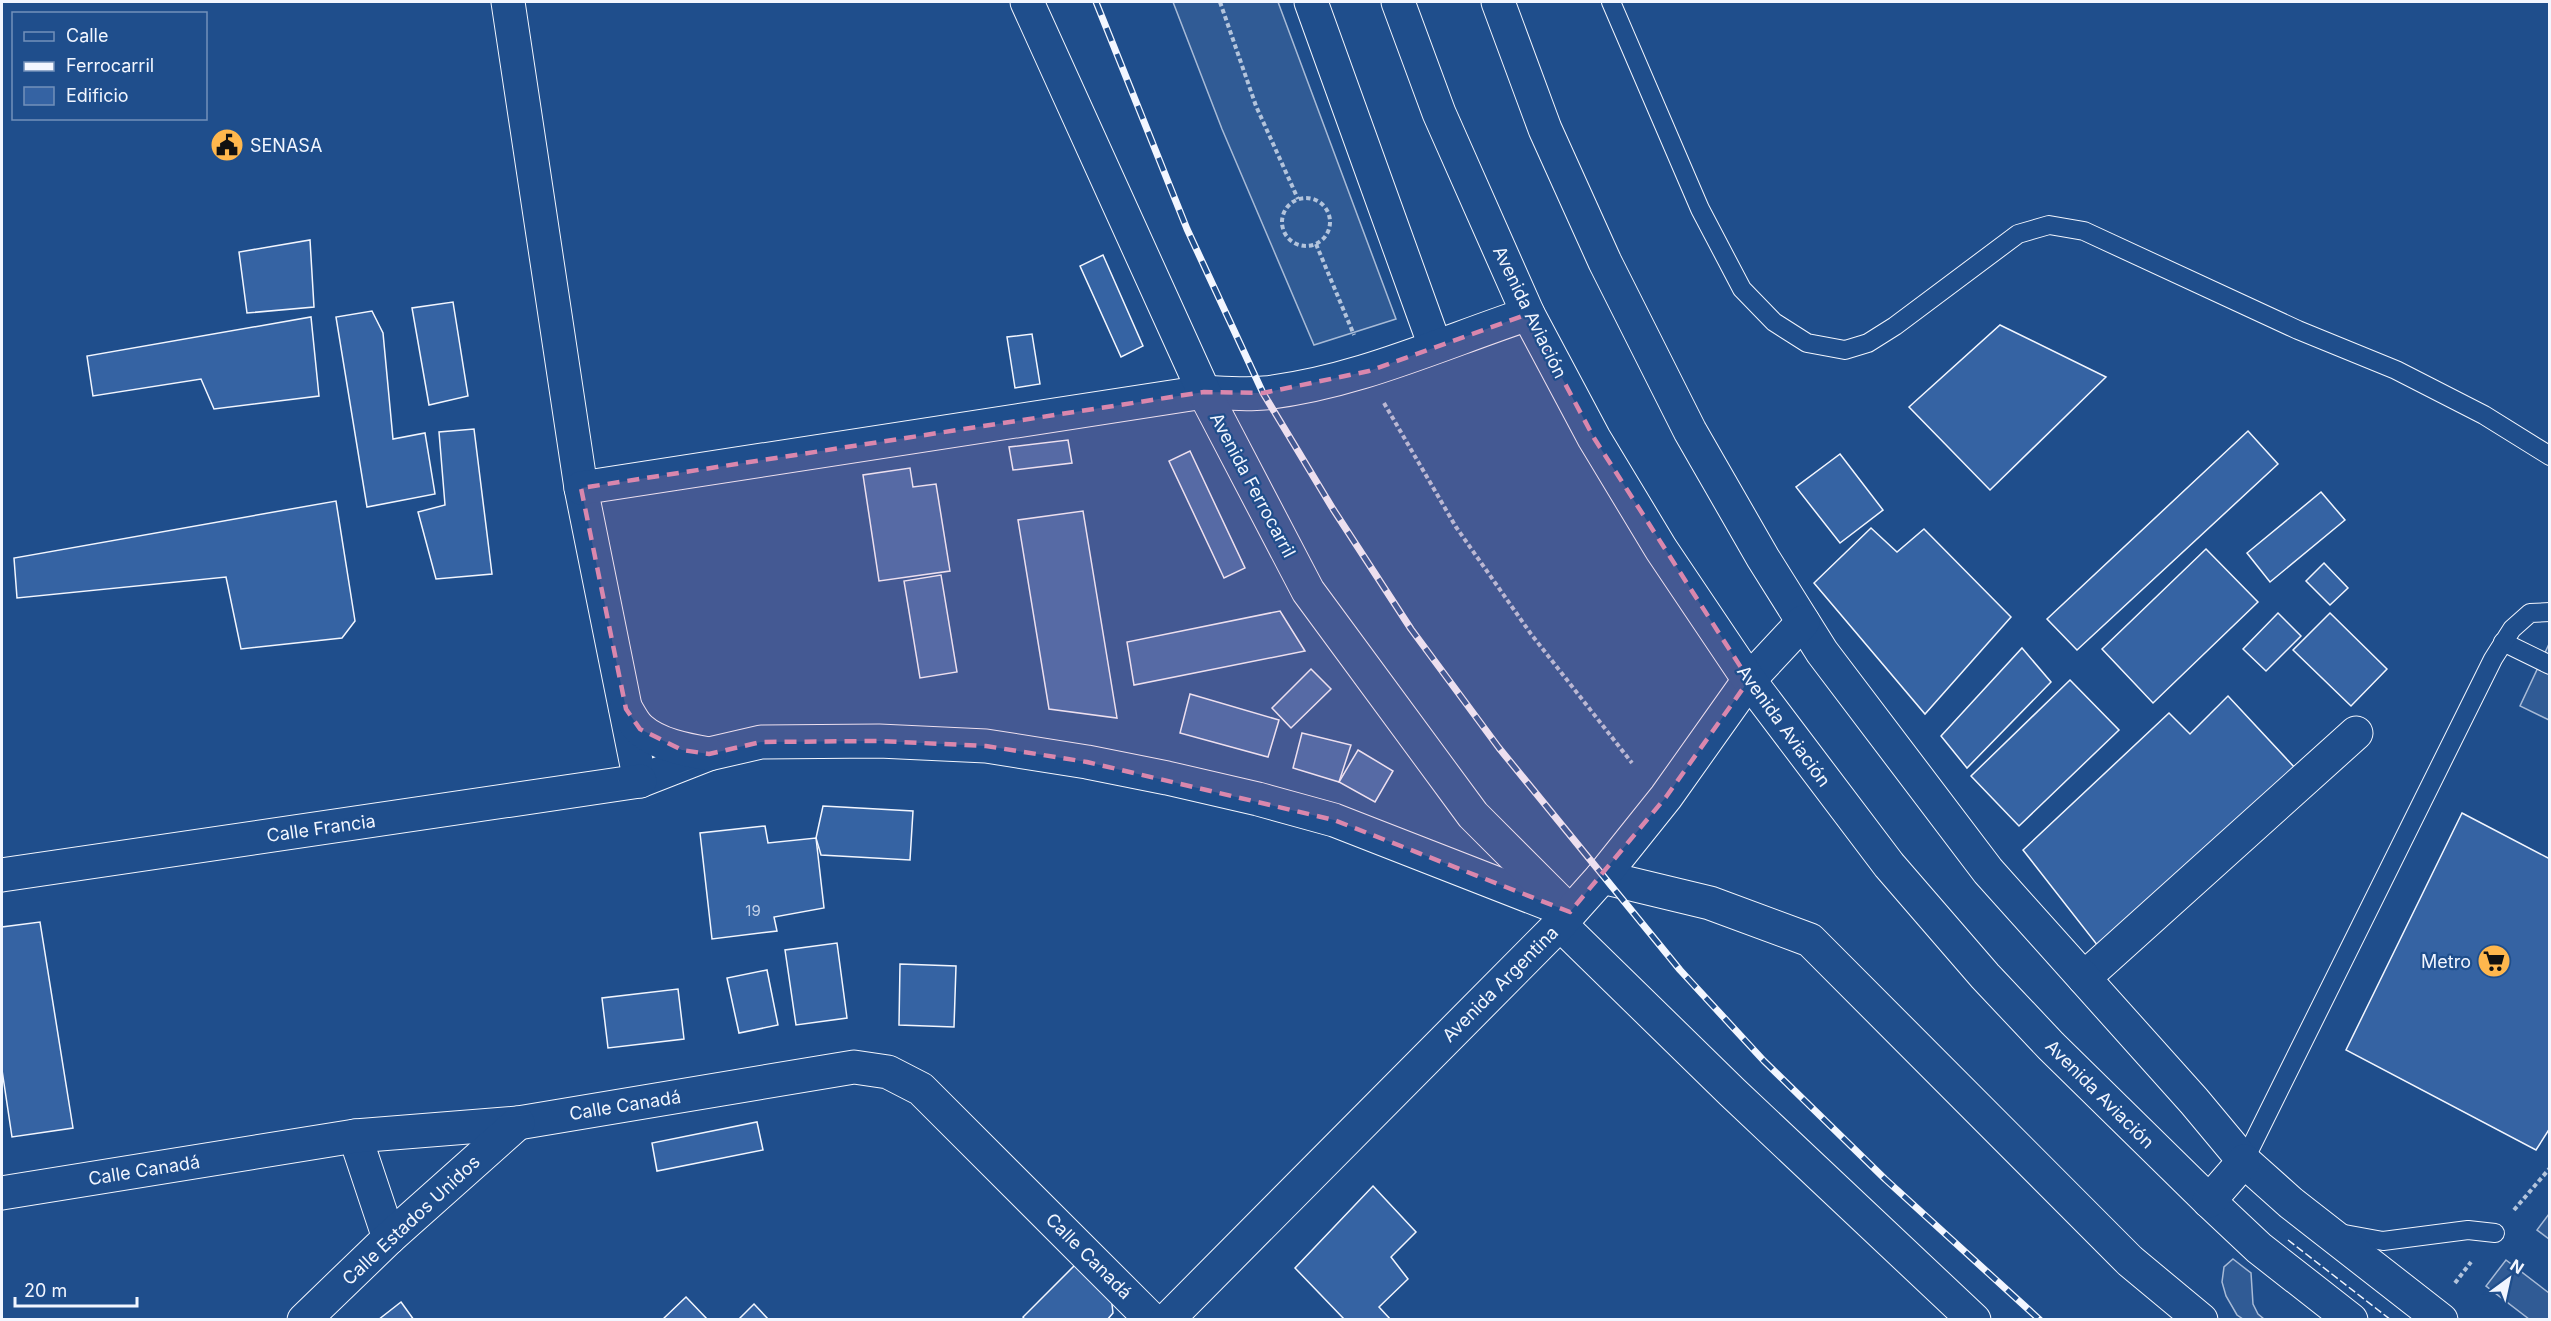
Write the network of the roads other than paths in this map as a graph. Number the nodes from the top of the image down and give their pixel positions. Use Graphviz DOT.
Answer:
graph roads {
  1 [pos="508,2"];
  2 [pos="1027,2"];
  3 [pos="1311,2"];
  4 [pos="1398,2"];
  5 [pos="1498,2"];
  6 [pos="1611,2"];
  7 [pos="1528,314"];
  8 [pos="1435,346"];
  9 [pos="1204,392"];
  10 [pos="2550,456"];
  11 [pos="581,488"];
  12 [pos="2550,612"];
  13 [pos="1803,622"];
  14 [pos="2503,642"];
  15 [pos="2550,665"];
  16 [pos="1749,680"];
  17 [pos="626,709"];
  18 [pos="2356,733"];
  19 [pos="709,754"];
  20 [pos="640,781"];
  21 [pos="2,875"];
  22 [pos="1602,877"];
  23 [pos="1565,918"];
  24 [pos="2084,978"];
  25 [pos="518,1123"];
  26 [pos="355,1136"];
  27 [pos="2244,1161"];
  28 [pos="2,1192"];
  29 [pos="2209,1201"];
  30 [pos="2329,1232"];
  31 [pos="2494,1233"];
  32 [pos="389,1238"];
  33 [pos="304,1320"];
  34 [pos="1152,1320"];
  35 [pos="1167,1320"];
  36 [pos="1974,1320"];
  37 [pos="2201,1320"];
  38 [pos="2351,1320"];
  39 [pos="2441,1320"];
  1 -- 11 [label="main road"];
  2 -- 9 [label="main road, Avenida Ferrocarril"];
  3 -- 8 [label="main road"];
  4 -- 7 [label="main road, Avenida Aviación"];
  5 -- 13 [label="main road"];
  6 -- 10 [label="lane"];
  7 -- 8 [label="main road"];
  7 -- 16 [label="main road, Avenida Aviación"];
  8 -- 9 [label="main road"];
  9 -- 11 [label="main road"];
  9 -- 23 [label="main road, Avenida Ferrocarril"];
  11 -- 17 [label="main road"];
  12 -- 14 [label="lane"];
  13 -- 16 [label="main road, Avenida Argentina"];
  13 -- 24 [label="main road"];
  14 -- 15 [label="lane"];
  14 -- 27 [label="lane"];
  16 -- 22 [label="main road, Avenida Argentina"];
  16 -- 29 [label="main road, Avenida Aviación"];
  17 -- 19 [label="main road"];
  17 -- 20 [label="main road"];
  18 -- 24 [label="main road"];
  19 -- 20 [label="main road, Calle Francia"];
  19 -- 23 [label="main road"];
  20 -- 21 [label="main road, Calle Francia"];
  22 -- 23 [label="main road, Avenida Argentina"];
  22 -- 37 [label="main road"];
  23 -- 35 [label="main road, Avenida Argentina"];
  23 -- 36 [label="main road, Avenida Ferrocarril"];
  24 -- 27 [label="main road"];
  25 -- 26 [label="main road, Calle Canadá"];
  25 -- 32 [label="main road, Calle Estados Unidos"];
  25 -- 34 [label="main road, Calle Canadá"];
  26 -- 28 [label="main road, Calle Canadá"];
  26 -- 32 [label="main road"];
  27 -- 29 [label="main road"];
  27 -- 30 [label="main road"];
  29 -- 38 [label="main road, Avenida Aviación"];
  30 -- 31 [label="lane"];
  30 -- 39 [label="main road"];
  32 -- 33 [label="main road, Calle Estados Unidos"];
}
